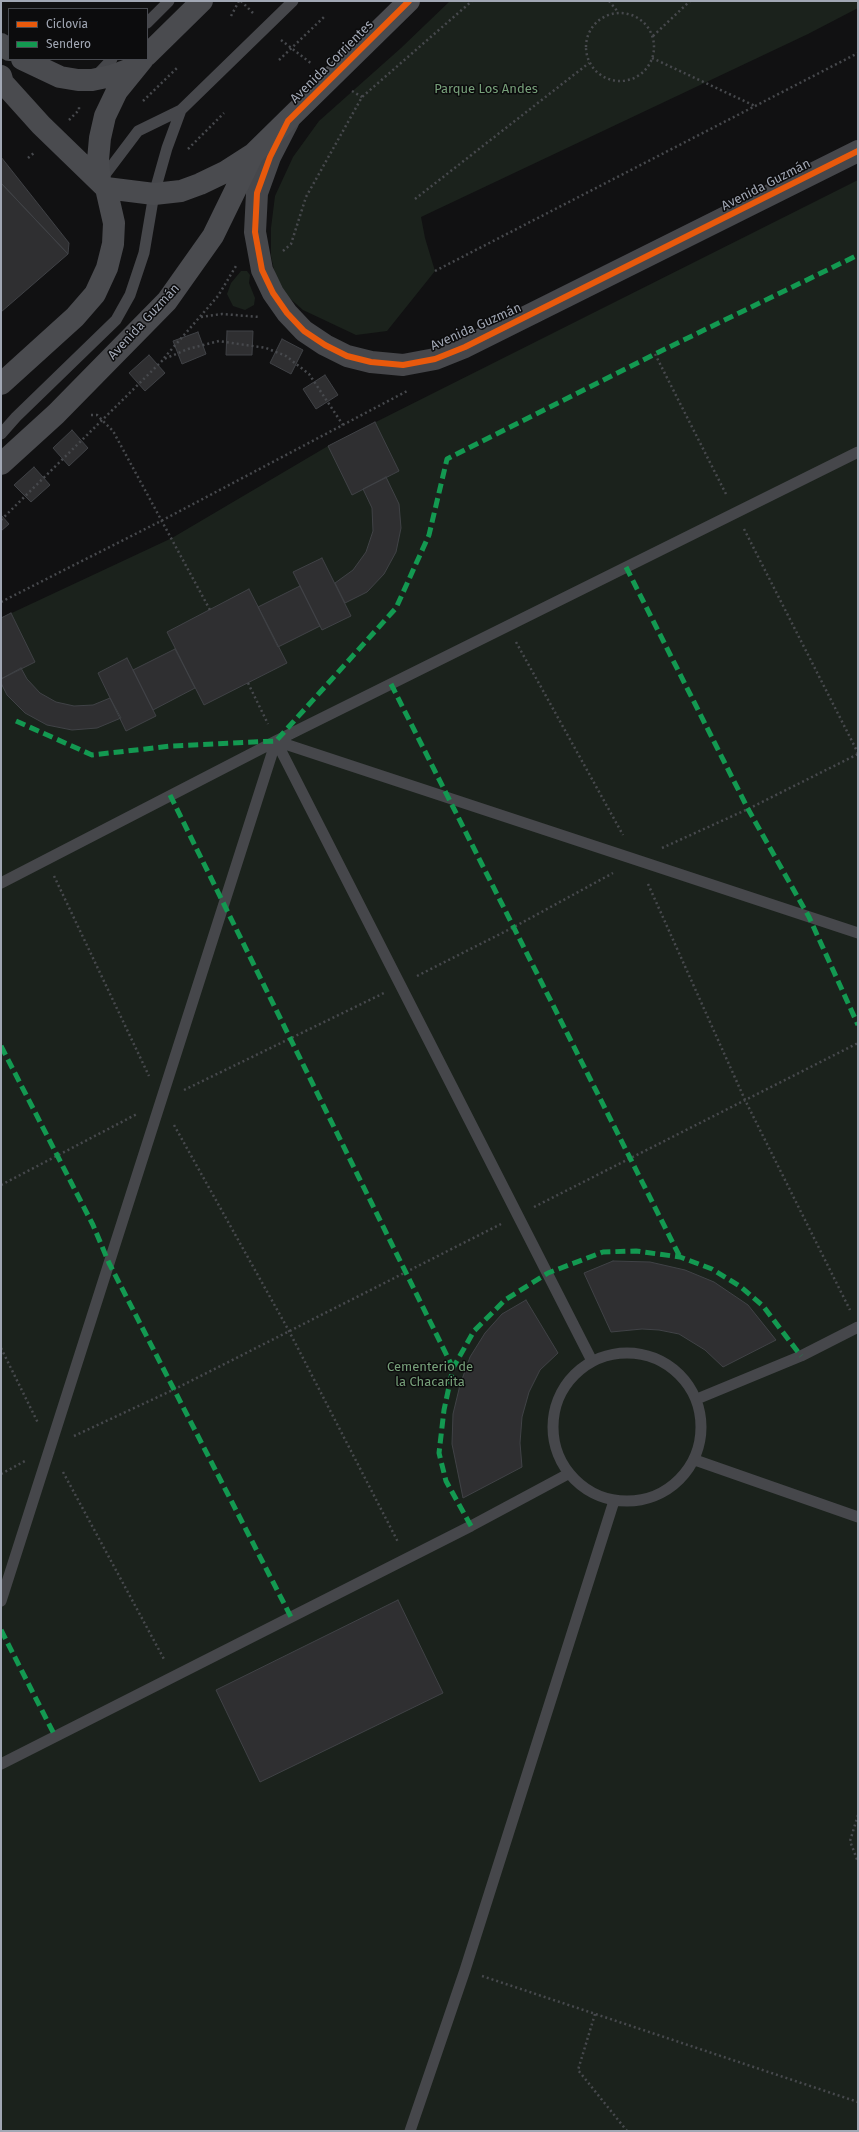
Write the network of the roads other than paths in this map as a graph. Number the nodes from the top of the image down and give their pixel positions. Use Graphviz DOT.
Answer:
graph roads {
  1 [pos="169,1"];
  2 [pos="202,1"];
  3 [pos="293,1"];
  4 [pos="409,1"];
  5 [pos="148,22"];
  6 [pos="148,54"];
  7 [pos="24,60"];
  8 [pos="111,60"];
  9 [pos="141,61"];
  10 [pos="1,76"];
  11 [pos="85,80"];
  12 [pos="181,110"];
  13 [pos="288,121"];
  14 [pos="858,151"];
  15 [pos="253,154"];
  16 [pos="103,185"];
  17 [pos="154,194"];
  18 [pos="1,384"];
  19 [pos="1,434"];
  20 [pos="858,452"];
  21 [pos="1,464"];
  22 [pos="276,741"];
  23 [pos="1,883"];
  24 [pos="858,933"];
  25 [pos="858,1327"];
  26 [pos="592,1361"];
  27 [pos="697,1399"];
  28 [pos="695,1460"];
  29 [pos="568,1474"];
  30 [pos="614,1501"];
  31 [pos="858,1517"];
  32 [pos="1,1601"];
  33 [pos="1,1764"];
  34 [pos="410,2131"];
  1 -- 5 [label="lane"];
  2 -- 6 [label="main road"];
  3 -- 12 [label="lane"];
  4 -- 13 [label="main road, Avenida Corrientes"];
  7 -- 11 [label="main road"];
  8 -- 11 [label="lane"];
  9 -- 11 [label="main road"];
  9 -- 16 [label="main road"];
  10 -- 16 [label="main road"];
  12 -- 16 [label="lane"];
  12 -- 17 [label="lane"];
  13 -- 14 [label="street, Avenida Guzmán"];
  13 -- 15 [label="main road, Avenida Corrientes"];
  15 -- 17 [label="main road, Avenida Corrientes"];
  15 -- 21 [label="main road, Avenida Guzmán"];
  16 -- 17 [label="main road, Avenida Corrientes"];
  16 -- 18 [label="main road"];
  17 -- 19 [label="lane"];
  20 -- 22 [label="lane"];
  22 -- 23 [label="lane"];
  22 -- 24 [label="lane"];
  22 -- 26 [label="lane"];
  22 -- 32 [label="lane"];
  25 -- 27 [label="lane"];
  26 -- 27 [label="lane"];
  26 -- 29 [label="lane"];
  27 -- 28 [label="lane"];
  28 -- 30 [label="lane"];
  28 -- 31 [label="lane"];
  29 -- 30 [label="lane"];
  29 -- 33 [label="lane"];
  30 -- 34 [label="lane"];
}
